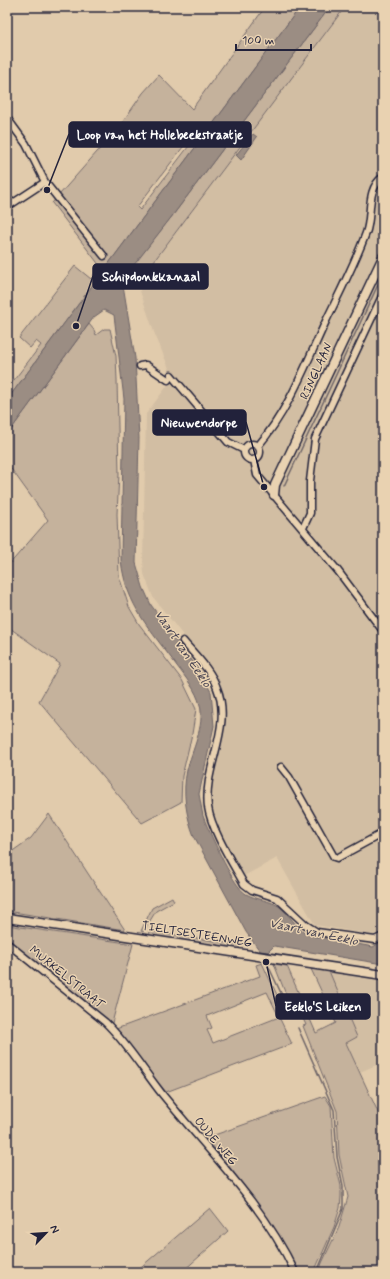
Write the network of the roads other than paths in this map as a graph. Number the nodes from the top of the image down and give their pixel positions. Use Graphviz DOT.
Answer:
graph roads {
  1 [pos="7,118"];
  2 [pos="383,177"];
  3 [pos="45,182"];
  4 [pos="7,208"];
  5 [pos="104,256"];
  6 [pos="383,257"];
  7 [pos="383,294"];
  8 [pos="140,366"];
  9 [pos="258,446"];
  10 [pos="244,450"];
  11 [pos="254,460"];
  12 [pos="274,495"];
  13 [pos="303,528"];
  14 [pos="383,631"];
  15 [pos="183,641"];
  16 [pos="281,767"];
  17 [pos="383,833"];
  18 [pos="7,918"];
  19 [pos="383,936"];
  20 [pos="7,943"];
  21 [pos="383,975"];
  22 [pos="112,1029"];
  23 [pos="295,1272"];
  1 -- 3 [label="street"];
  2 -- 9 [label="street"];
  3 -- 4 [label="street"];
  3 -- 5 [label="street"];
  6 -- 12 [label="main road, RINGLAAN"];
  7 -- 13 [label="street"];
  8 -- 10 [label="street"];
  9 -- 10 [label="street"];
  9 -- 11 [label="street"];
  10 -- 11 [label="street"];
  11 -- 12 [label="street"];
  12 -- 13 [label="street"];
  13 -- 14 [label="street"];
  15 -- 19 [label="street"];
  16 -- 17 [label="street"];
  18 -- 21 [label="main road, TIELTSESTEENWEG"];
  20 -- 22 [label="street, MURKELSTRAAT"];
  22 -- 23 [label="street, OUDE WEG"];
}
